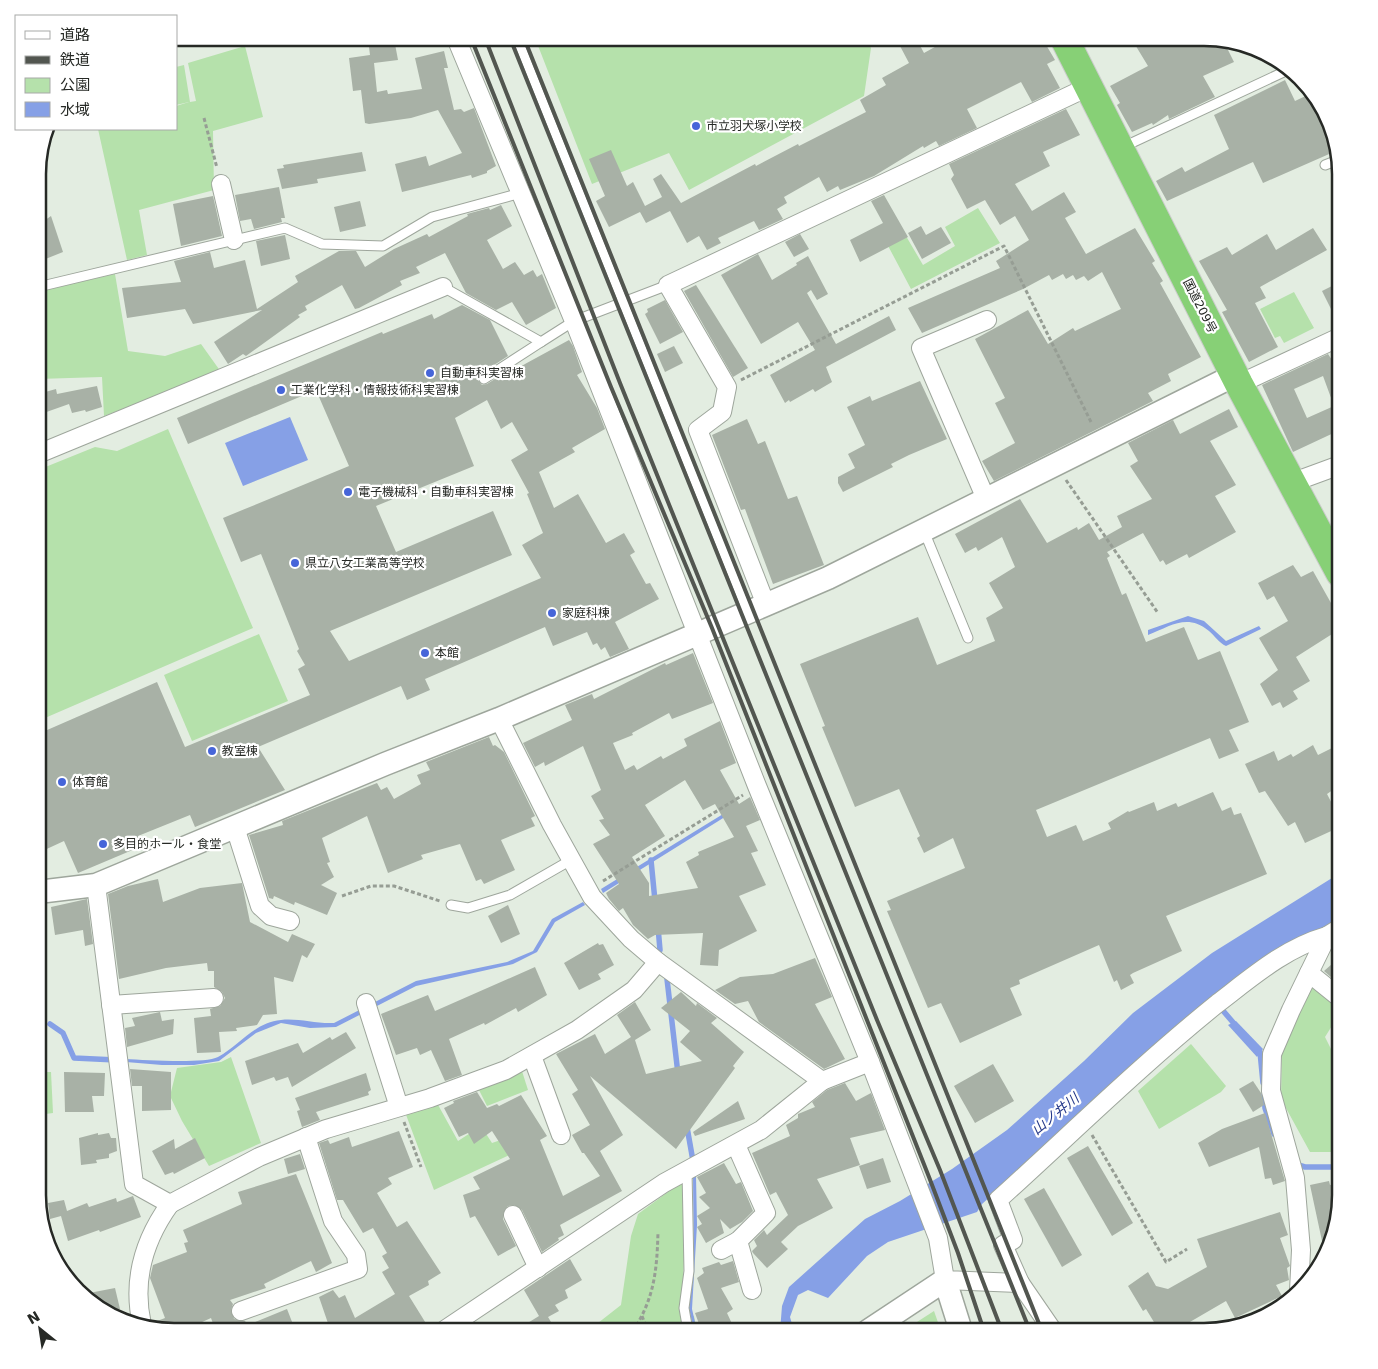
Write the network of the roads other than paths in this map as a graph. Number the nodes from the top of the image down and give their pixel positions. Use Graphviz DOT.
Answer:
graph roads {
  1 [pos="459,46"];
  2 [pos="520,46"];
  3 [pos="1068,47"];
  4 [pos="1282,73"];
  5 [pos="1088,87"];
  6 [pos="1120,149"];
  7 [pos="1331,163"];
  8 [pos="1326,165"];
  9 [pos="221,184"];
  10 [pos="521,193"];
  11 [pos="234,240"];
  12 [pos="47,285"];
  13 [pos="668,285"];
  14 [pos="442,287"];
  15 [pos="623,302"];
  16 [pos="987,320"];
  17 [pos="574,321"];
  18 [pos="1332,340"];
  19 [pos="541,342"];
  20 [pos="484,379"];
  21 [pos="1237,380"];
  22 [pos="47,450"];
  23 [pos="1332,468"];
  24 [pos="1292,482"];
  25 [pos="986,499"];
  26 [pos="924,530"];
  27 [pos="1332,550"];
  28 [pos="757,609"];
  29 [pos="698,634"];
  30 [pos="968,638"];
  31 [pos="499,718"];
  32 [pos="235,827"];
  33 [pos="571,860"];
  34 [pos="96,885"];
  35 [pos="46,891"];
  36 [pos="452,906"];
  37 [pos="290,921"];
  38 [pos="1332,933"];
  39 [pos="1332,935"];
  40 [pos="658,962"];
  41 [pos="1309,973"];
  42 [pos="1332,992"];
  43 [pos="214,998"];
  44 [pos="366,1003"];
  45 [pos="112,1005"];
  46 [pos="532,1056"];
  47 [pos="870,1062"];
  48 [pos="822,1082"];
  49 [pos="399,1107"];
  50 [pos="561,1136"];
  51 [pos="306,1137"];
  52 [pos="736,1145"];
  53 [pos="687,1171"];
  54 [pos="170,1204"];
  55 [pos="514,1215"];
  56 [pos="738,1241"];
  57 [pos="721,1250"];
  58 [pos="538,1268"];
  59 [pos="1300,1279"];
  60 [pos="945,1280"];
  61 [pos="1020,1283"];
  62 [pos="752,1290"];
  63 [pos="241,1311"];
  64 [pos="141,1318"];
  65 [pos="456,1323"];
  66 [pos="686,1323"];
  67 [pos="881,1323"];
  68 [pos="958,1323"];
  69 [pos="1047,1323"];
  1 -- 10 [label="street"];
  2 -- 15 [label="lane"];
  3 -- 5 [label="highway, 国道209号"];
  4 -- 6 [label="lane"];
  5 -- 6 [label="highway, 国道209号"];
  5 -- 13 [label="street"];
  6 -- 21 [label="highway, 国道209号"];
  7 -- 8 [label="lane"];
  9 -- 11 [label="street"];
  10 -- 11 [label="lane"];
  10 -- 17 [label="street"];
  11 -- 12 [label="lane"];
  13 -- 15 [label="lane"];
  13 -- 28 [label="street"];
  14 -- 19 [label="lane"];
  14 -- 22 [label="street"];
  15 -- 17 [label="lane"];
  15 -- 28 [label="lane"];
  16 -- 25 [label="street"];
  17 -- 19 [label="lane"];
  17 -- 29 [label="street"];
  18 -- 21 [label="street"];
  19 -- 20 [label="lane"];
  21 -- 24 [label="highway, 国道209号"];
  21 -- 25 [label="street"];
  23 -- 24 [label="street"];
  24 -- 27 [label="highway, 国道209号"];
  25 -- 26 [label="street"];
  26 -- 28 [label="street"];
  26 -- 30 [label="lane"];
  28 -- 29 [label="street"];
  29 -- 31 [label="street"];
  29 -- 47 [label="street"];
  31 -- 32 [label="street"];
  31 -- 33 [label="street"];
  32 -- 34 [label="street"];
  32 -- 37 [label="street"];
  33 -- 36 [label="lane"];
  33 -- 40 [label="street"];
  34 -- 35 [label="street"];
  34 -- 45 [label="street"];
  38 -- 61 [label="street"];
  39 -- 41 [label="street"];
  40 -- 46 [label="street"];
  40 -- 48 [label="street"];
  41 -- 42 [label="street"];
  41 -- 59 [label="street"];
  43 -- 45 [label="street"];
  44 -- 49 [label="street"];
  45 -- 54 [label="street"];
  46 -- 49 [label="street"];
  46 -- 50 [label="street"];
  47 -- 48 [label="street"];
  47 -- 60 [label="street"];
  48 -- 52 [label="street"];
  49 -- 51 [label="street"];
  51 -- 54 [label="street"];
  51 -- 63 [label="street"];
  52 -- 53 [label="street"];
  52 -- 56 [label="street"];
  53 -- 58 [label="street"];
  53 -- 66 [label="lane"];
  54 -- 64 [label="street"];
  55 -- 58 [label="street"];
  56 -- 57 [label="street"];
  56 -- 62 [label="street"];
  58 -- 65 [label="street"];
  60 -- 61 [label="street"];
  60 -- 67 [label="street"];
  60 -- 68 [label="street"];
  61 -- 69 [label="street"];
}
